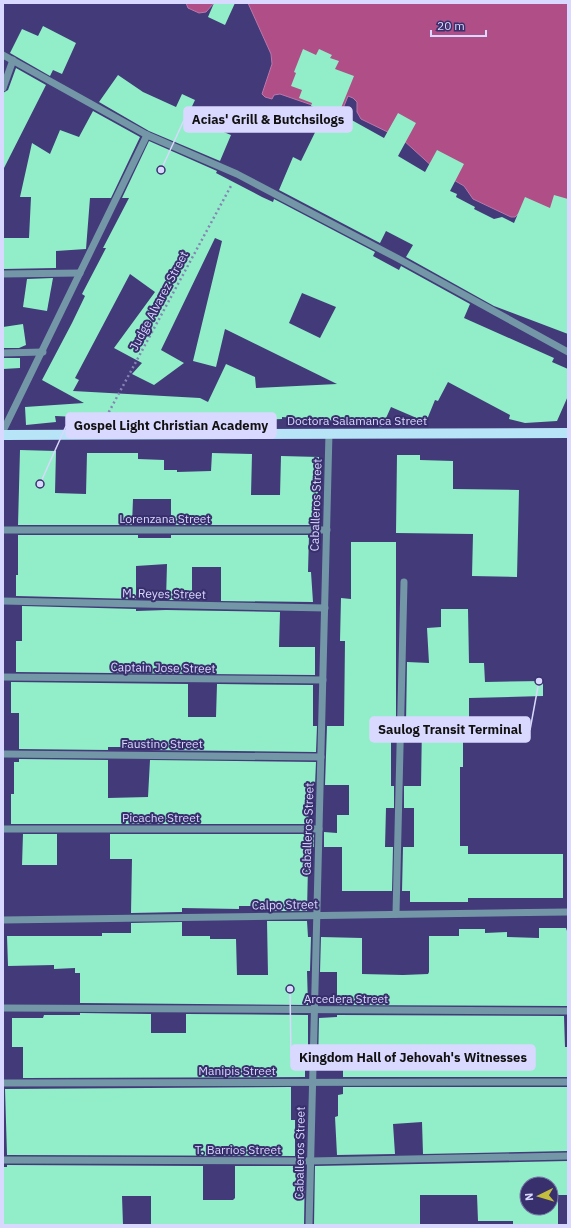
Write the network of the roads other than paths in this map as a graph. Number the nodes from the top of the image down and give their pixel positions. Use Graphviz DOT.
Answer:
graph roads {
  1 [pos="3,55"];
  2 [pos="13,60"];
  3 [pos="3,88"];
  4 [pos="147,135"];
  5 [pos="80,273"];
  6 [pos="3,274"];
  7 [pos="43,352"];
  8 [pos="568,352"];
  9 [pos="3,353"];
  10 [pos="3,431"];
  11 [pos="568,433"];
  12 [pos="329,434"];
  13 [pos="3,435"];
  14 [pos="3,530"];
  15 [pos="327,530"];
  16 [pos="404,582"];
  17 [pos="3,601"];
  18 [pos="325,608"];
  19 [pos="3,677"];
  20 [pos="323,680"];
  21 [pos="3,754"];
  22 [pos="321,757"];
  23 [pos="319,828"];
  24 [pos="3,829"];
  25 [pos="568,912"];
  26 [pos="396,914"];
  27 [pos="317,915"];
  28 [pos="3,920"];
  29 [pos="3,1008"];
  30 [pos="314,1010"];
  31 [pos="568,1012"];
  32 [pos="312,1082"];
  33 [pos="568,1082"];
  34 [pos="3,1083"];
  35 [pos="568,1156"];
  36 [pos="3,1160"];
  37 [pos="310,1161"];
  38 [pos="309,1225"];
  1 -- 2 [label="street"];
  2 -- 3 [label="street"];
  2 -- 4 [label="street"];
  4 -- 5 [label="street"];
  4 -- 8 [label="street"];
  5 -- 6 [label="street"];
  5 -- 7 [label="street"];
  7 -- 9 [label="street"];
  7 -- 10 [label="street"];
  11 -- 12 [label="main road, Doctora Salamanca Street"];
  12 -- 13 [label="main road, Doctora Salamanca Street"];
  12 -- 15 [label="street, Caballeros Street"];
  14 -- 15 [label="street, Lorenzana Street"];
  15 -- 18 [label="street, Caballeros Street"];
  16 -- 26 [label="street"];
  17 -- 18 [label="street, M. Reyes Street"];
  18 -- 20 [label="street, Caballeros Street"];
  19 -- 20 [label="street, Captain Jose Street"];
  20 -- 22 [label="street, Caballeros Street"];
  21 -- 22 [label="street, Faustino Street"];
  22 -- 23 [label="street, Caballeros Street"];
  23 -- 24 [label="street, Picache Street"];
  23 -- 27 [label="street, Caballeros Street"];
  25 -- 26 [label="street, Calpo Street"];
  26 -- 27 [label="street, Calpo Street"];
  27 -- 28 [label="street, Calpo Street"];
  27 -- 30 [label="street, Caballeros Street"];
  29 -- 30 [label="street, Arcedera Street"];
  30 -- 31 [label="street, Arcedera Street"];
  30 -- 32 [label="street, Caballeros Street"];
  32 -- 33 [label="street, Manipis Street"];
  32 -- 34 [label="street, Manipis Street"];
  32 -- 37 [label="street, Caballeros Street"];
  35 -- 37 [label="street, T. Barrios Street"];
  36 -- 37 [label="street, T. Barrios Street"];
  37 -- 38 [label="street, Caballeros Street"];
}
